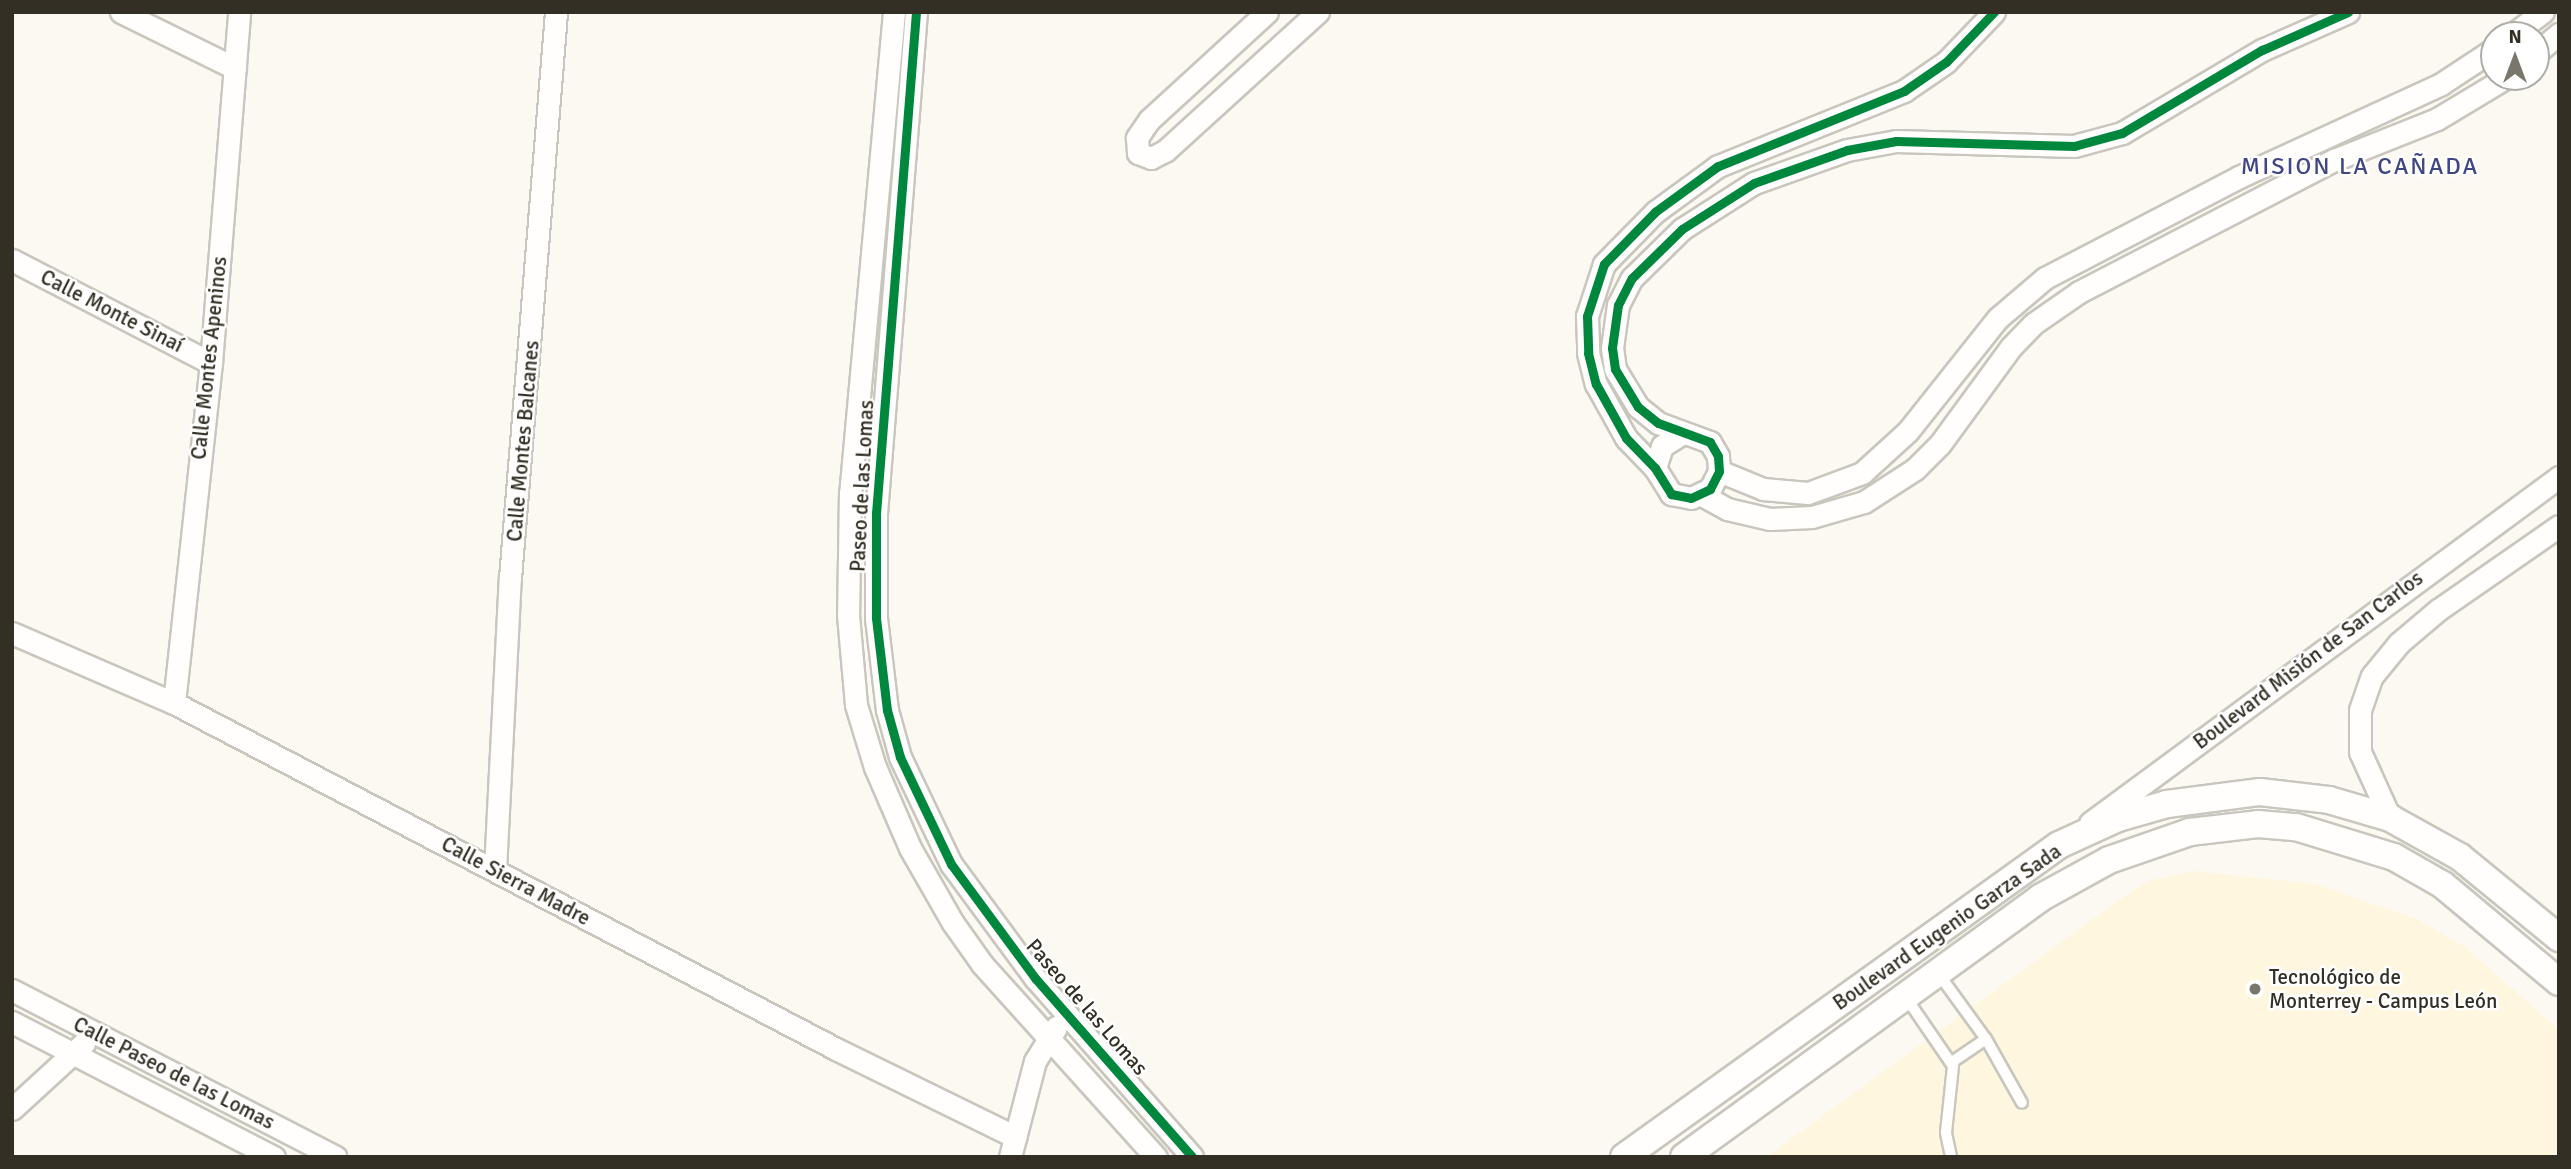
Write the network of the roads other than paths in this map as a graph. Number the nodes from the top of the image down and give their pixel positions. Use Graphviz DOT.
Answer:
graph roads {
  1 [pos="121,12"];
  2 [pos="239,12"];
  3 [pos="556,12"];
  4 [pos="894,12"];
  5 [pos="916,12"];
  6 [pos="1267,12"];
  7 [pos="1318,12"];
  8 [pos="1994,12"];
  9 [pos="2348,12"];
  10 [pos="2480,58"];
  11 [pos="235,68"];
  12 [pos="2484,91"];
  13 [pos="12,260"];
  14 [pos="211,363"];
  15 [pos="1681,434"];
  16 [pos="857,447"];
  17 [pos="880,449"];
  18 [pos="1655,468"];
  19 [pos="1719,471"];
  20 [pos="2559,477"];
  21 [pos="1702,495"];
  22 [pos="2559,526"];
  23 [pos="2461,547"];
  24 [pos="2485,577"];
  25 [pos="12,633"];
  26 [pos="174,704"];
  27 [pos="2390,818"];
  28 [pos="2059,845"];
  29 [pos="495,870"];
  30 [pos="2559,938"];
  31 [pos="1938,972"];
  32 [pos="2559,982"];
  33 [pos="12,990"];
  34 [pos="1905,996"];
  35 [pos="1068,1015"];
  36 [pos="12,1022"];
  37 [pos="94,1031"];
  38 [pos="1048,1036"];
  39 [pos="1986,1040"];
  40 [pos="75,1054"];
  41 [pos="1952,1062"];
  42 [pos="2022,1103"];
  43 [pos="12,1110"];
  44 [pos="1013,1147"];
  45 [pos="274,1157"];
  46 [pos="335,1157"];
  47 [pos="1156,1157"];
  48 [pos="1192,1157"];
  49 [pos="1624,1157"];
  50 [pos="1684,1157"];
  51 [pos="1951,1157"];
  1 -- 11 [label="street"];
  2 -- 11 [label="street, Calle Montes Apeninos"];
  3 -- 29 [label="street, Calle Montes Balcanes"];
  4 -- 16 [label="street, Paseo de las Lomas"];
  5 -- 17 [label="street, Paseo de las Lomas"];
  6 -- 7 [label="street"];
  8 -- 18 [label="street"];
  9 -- 15 [label="street"];
  10 -- 19 [label="street"];
  11 -- 14 [label="street, Calle Montes Apeninos"];
  12 -- 21 [label="street"];
  13 -- 14 [label="street, Calle Monte Sinaí"];
  14 -- 26 [label="street, Calle Montes Apeninos"];
  15 -- 18 [label="street"];
  15 -- 19 [label="street"];
  16 -- 17 [label="street"];
  16 -- 38 [label="street, Paseo de las Lomas"];
  17 -- 35 [label="street, Paseo de las Lomas"];
  18 -- 21 [label="street"];
  19 -- 21 [label="street"];
  20 -- 23 [label="street, Boulevard Misión de San Carlos"];
  22 -- 24 [label="street, Boulevard Misión de San Carlos"];
  23 -- 24 [label="street"];
  23 -- 28 [label="street, Boulevard Misión de San Carlos"];
  24 -- 27 [label="street, Boulevard Misión de San Carlos"];
  25 -- 26 [label="street, Calle Sierra Madre"];
  26 -- 29 [label="street, Calle Sierra Madre"];
  27 -- 28 [label="street, Boulevard Eugenio Garza Sada"];
  27 -- 30 [label="street, Boulevard Eugenio Garza Sada"];
  28 -- 49 [label="street, Boulevard Eugenio Garza Sada"];
  29 -- 44 [label="street, Calle Sierra Madre"];
  31 -- 32 [label="street, Boulevard Eugenio Garza Sada"];
  31 -- 34 [label="street, Boulevard Eugenio Garza Sada"];
  31 -- 39 [label="lane"];
  33 -- 37 [label="street, Calle Paseo de las Lomas"];
  34 -- 41 [label="lane"];
  34 -- 50 [label="street, Boulevard Eugenio Garza Sada"];
  35 -- 38 [label="street"];
  35 -- 48 [label="street, Paseo de las Lomas"];
  36 -- 40 [label="street, Calle Paseo de las Lomas"];
  37 -- 40 [label="street"];
  37 -- 46 [label="street, Calle Paseo de las Lomas"];
  38 -- 44 [label="street"];
  38 -- 47 [label="street, Paseo de las Lomas"];
  39 -- 41 [label="lane"];
  39 -- 42 [label="lane"];
  40 -- 43 [label="street"];
  40 -- 45 [label="street, Calle Paseo de las Lomas"];
  41 -- 51 [label="lane"];
}
